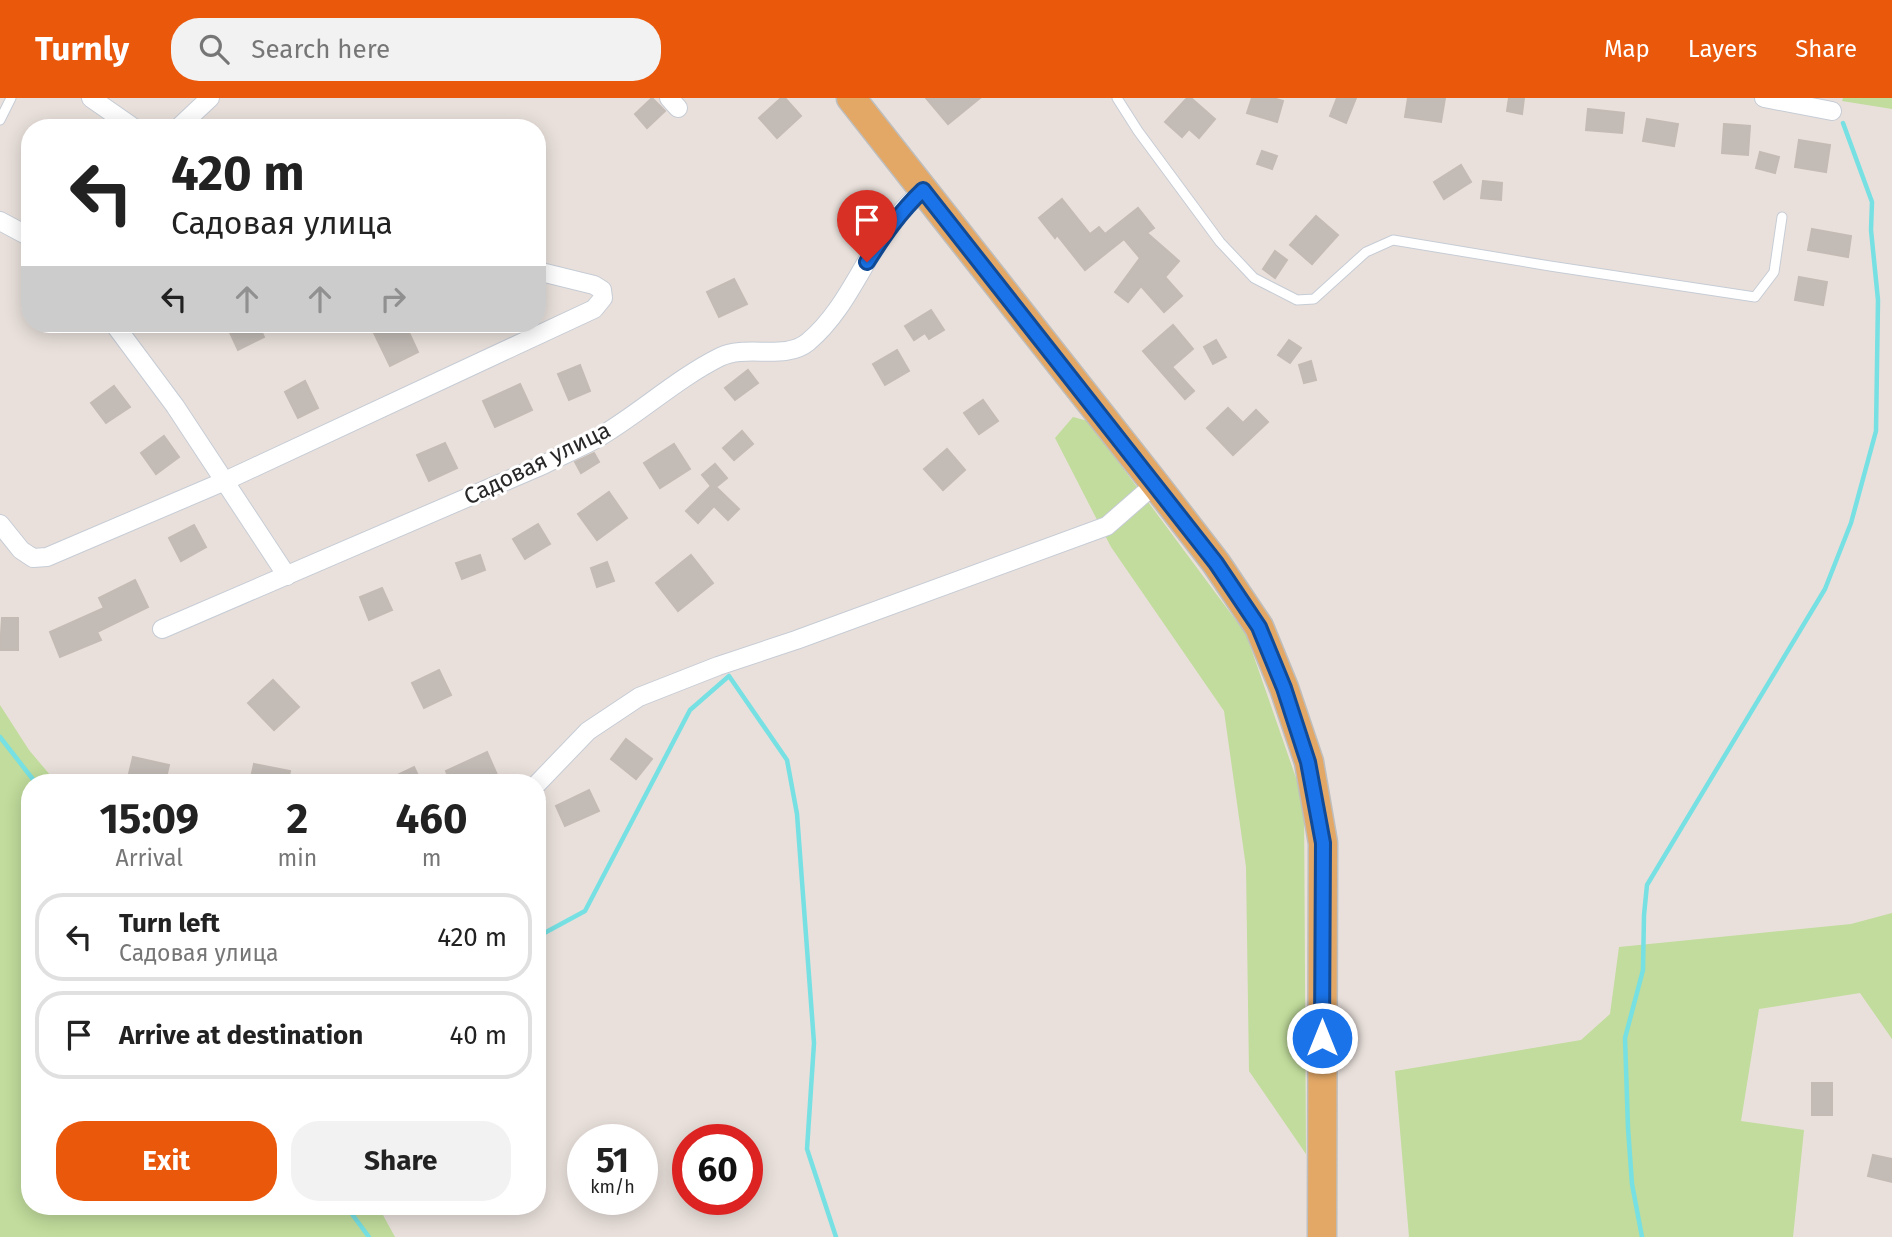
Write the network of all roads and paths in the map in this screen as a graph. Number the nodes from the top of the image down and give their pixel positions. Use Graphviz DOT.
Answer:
graph roads {
  1 [pos="11,98"];
  2 [pos="90,98"];
  3 [pos="210,98"];
  4 [pos="851,98"];
  5 [pos="1117,98"];
  6 [pos="1764,98"];
  7 [pos="1832,111"];
  8 [pos="122,119"];
  9 [pos="188,119"];
  10 [pos="0,120"];
  11 [pos="923,190"];
  12 [pos="1782,217"];
  13 [pos="0,220"];
  14 [pos="21,232"];
  15 [pos="546,273"];
  16 [pos="546,331"];
  17 [pos="121,333"];
  18 [pos="543,333"];
  19 [pos="225,481"];
  20 [pos="1154,484"];
  21 [pos="0,524"];
  22 [pos="287,576"];
  23 [pos="162,629"];
  24 [pos="546,774"];
  25 [pos="1322,1237"];
  1 -- 10 [label="lane"];
  2 -- 8 [label="street"];
  3 -- 9 [label="street"];
  4 -- 11 [label="main road"];
  5 -- 12 [label="lane"];
  6 -- 7 [label="street"];
  11 -- 20 [label="main road"];
  11 -- 22 [label="street, Садовая улица"];
  13 -- 14 [label="street"];
  15 -- 16 [label="street"];
  17 -- 19 [label="street"];
  18 -- 19 [label="street"];
  19 -- 21 [label="street"];
  19 -- 22 [label="street"];
  20 -- 24 [label="street"];
  20 -- 25 [label="main road"];
  22 -- 23 [label="street, Садовая улица"];
}
